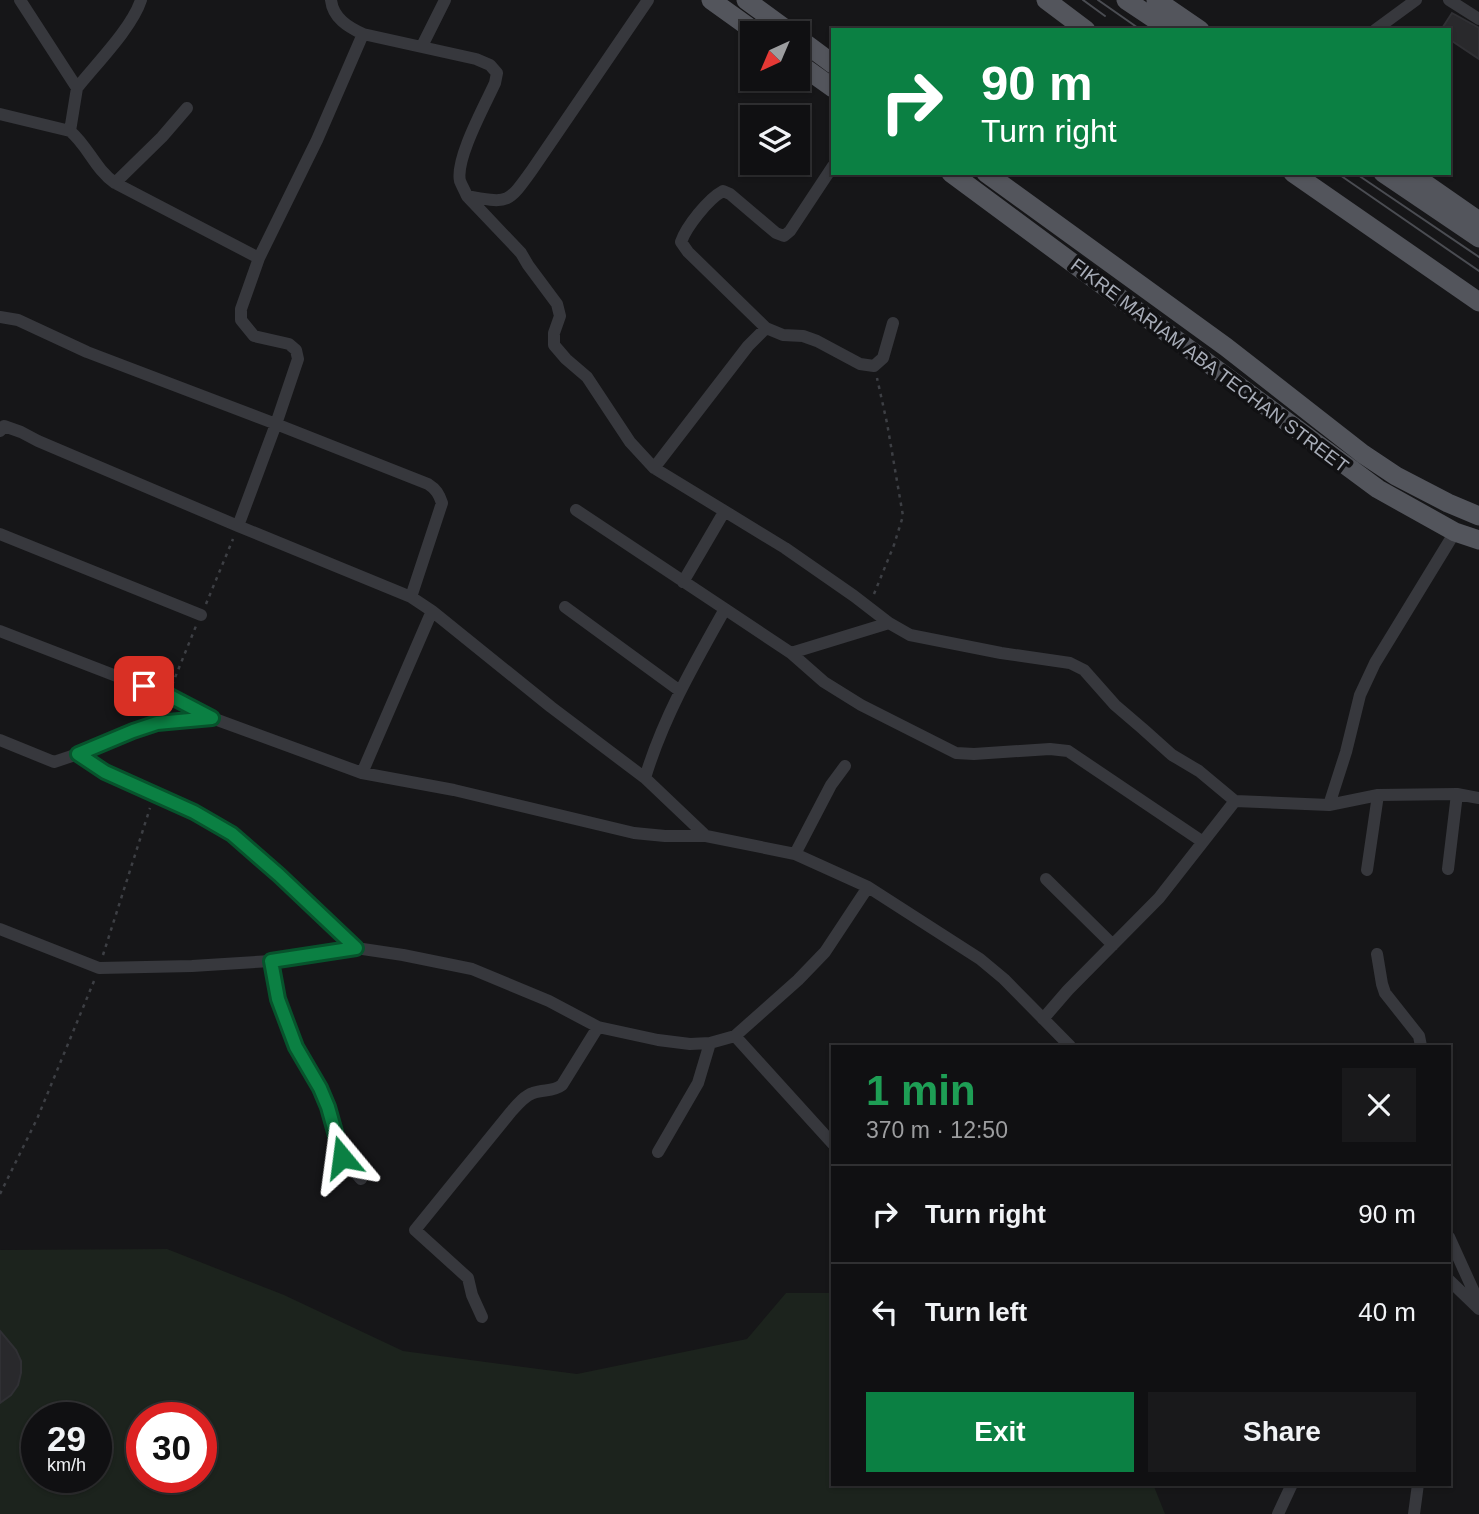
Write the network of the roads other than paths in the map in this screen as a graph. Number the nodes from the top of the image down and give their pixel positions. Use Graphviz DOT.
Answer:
graph roads {
  1 [pos="20,0"];
  2 [pos="141,0"];
  3 [pos="331,0"];
  4 [pos="445,0"];
  5 [pos="648,0"];
  6 [pos="711,0"];
  7 [pos="746,0"];
  8 [pos="1046,0"];
  9 [pos="1126,0"];
  10 [pos="1156,0"];
  11 [pos="1416,0"];
  12 [pos="1449,0"];
  13 [pos="1479,19"];
  14 [pos="740,21"];
  15 [pos="775,21"];
  16 [pos="1083,28"];
  17 [pos="1168,28"];
  18 [pos="1197,28"];
  19 [pos="1378,28"];
  20 [pos="363,34"];
  21 [pos="422,46"];
  22 [pos="810,47"];
  23 [pos="831,63"];
  24 [pos="810,72"];
  25 [pos="831,87"];
  26 [pos="77,88"];
  27 [pos="187,108"];
  28 [pos="0,114"];
  29 [pos="70,131"];
  30 [pos="831,169"];
  31 [pos="954,175"];
  32 [pos="989,175"];
  33 [pos="1296,175"];
  34 [pos="1387,175"];
  35 [pos="1413,175"];
  36 [pos="115,183"];
  37 [pos="467,196"];
  38 [pos="1479,221"];
  39 [pos="1479,239"];
  40 [pos="259,257"];
  41 [pos="1154,295"];
  42 [pos="1479,302"];
  43 [pos="1142,314"];
  44 [pos="0,317"];
  45 [pos="893,323"];
  46 [pos="766,328"];
  47 [pos="276,424"];
  48 [pos="1,426"];
  49 [pos="654,468"];
  50 [pos="1443,501"];
  51 [pos="576,510"];
  52 [pos="724,512"];
  53 [pos="1479,516"];
  54 [pos="1432,521"];
  55 [pos="239,526"];
  56 [pos="1455,532"];
  57 [pos="0,534"];
  58 [pos="1479,540"];
  59 [pos="684,582"];
  60 [pos="411,597"];
  61 [pos="565,607"];
  62 [pos="725,610"];
  63 [pos="432,611"];
  64 [pos="201,615"];
  65 [pos="889,623"];
  66 [pos="0,631"];
  67 [pos="790,653"];
  68 [pos="680,691"];
  69 [pos="212,718"];
  70 [pos="0,740"];
  71 [pos="78,754"];
  72 [pos="845,766"];
  73 [pos="362,773"];
  74 [pos="645,778"];
  75 [pos="1457,794"];
  76 [pos="1378,795"];
  77 [pos="1479,798"];
  78 [pos="1235,801"];
  79 [pos="1329,805"];
  80 [pos="706,836"];
  81 [pos="1203,842"];
  82 [pos="794,853"];
  83 [pos="1448,869"];
  84 [pos="1367,870"];
  85 [pos="1046,879"];
  86 [pos="868,887"];
  87 [pos="0,929"];
  88 [pos="1113,945"];
  89 [pos="356,948"];
  90 [pos="1377,954"];
  91 [pos="271,961"];
  92 [pos="1044,1019"];
  93 [pos="598,1027"];
  94 [pos="735,1036"];
  95 [pos="710,1043"];
  96 [pos="1069,1045"];
  97 [pos="1421,1045"];
  98 [pos="831,1142"];
  99 [pos="658,1152"];
  100 [pos="361,1179"];
  101 [pos="1451,1241"];
  102 [pos="1451,1282"];
  103 [pos="1479,1303"];
  104 [pos="1479,1309"];
  105 [pos="482,1317"];
  106 [pos="1291,1486"];
  107 [pos="1418,1486"];
  108 [pos="1278,1514"];
  109 [pos="1414,1514"];
  1 -- 26 [label="street"];
  2 -- 26 [label="street"];
  3 -- 20 [label="street"];
  4 -- 21 [label="street"];
  5 -- 37 [label="street"];
  6 -- 14 [label="main road"];
  7 -- 15 [label="main road"];
  8 -- 16 [label="main road"];
  9 -- 17 [label="main road"];
  10 -- 18 [label="main road"];
  11 -- 19 [label="street"];
  12 -- 13 [label="street"];
  20 -- 21 [label="street"];
  20 -- 40 [label="street"];
  21 -- 37 [label="street"];
  22 -- 23 [label="main road"];
  24 -- 25 [label="main road"];
  26 -- 29 [label="street"];
  27 -- 36 [label="street"];
  28 -- 29 [label="street"];
  29 -- 36 [label="street"];
  30 -- 46 [label="street"];
  31 -- 43 [label="main road, FIKRE MARIAM ABA TECHAN STREET"];
  32 -- 41 [label="main road, FIKRE MARIAM ABA TECHAN STREET"];
  33 -- 42 [label="main road"];
  34 -- 39 [label="main road"];
  35 -- 38 [label="main road"];
  36 -- 40 [label="street"];
  37 -- 49 [label="street"];
  40 -- 47 [label="street"];
  41 -- 43 [label="main road"];
  41 -- 50 [label="main road, FIKRE MARIAM ABA TECHAN STREET"];
  43 -- 54 [label="main road, FIKRE MARIAM ABA TECHAN STREET"];
  44 -- 47 [label="street"];
  45 -- 46 [label="street"];
  46 -- 49 [label="street"];
  47 -- 55 [label="street"];
  47 -- 60 [label="street"];
  48 -- 55 [label="street"];
  49 -- 52 [label="street"];
  50 -- 53 [label="main road, FIKRE MARIAM ABA TECHAN STREET"];
  50 -- 54 [label="main road"];
  51 -- 59 [label="street"];
  52 -- 59 [label="street"];
  52 -- 65 [label="street"];
  54 -- 56 [label="main road, FIKRE MARIAM ABA TECHAN STREET"];
  55 -- 60 [label="street"];
  56 -- 58 [label="main road, FIKRE MARIAM ABA TECHAN STREET"];
  56 -- 79 [label="street"];
  57 -- 64 [label="street"];
  59 -- 62 [label="street"];
  60 -- 63 [label="street"];
  61 -- 68 [label="street"];
  62 -- 67 [label="street"];
  62 -- 68 [label="street"];
  63 -- 73 [label="street"];
  63 -- 74 [label="street"];
  65 -- 67 [label="street"];
  65 -- 78 [label="street"];
  66 -- 69 [label="street"];
  67 -- 81 [label="street"];
  68 -- 74 [label="street"];
  69 -- 71 [label="street"];
  69 -- 73 [label="street"];
  70 -- 71 [label="street"];
  71 -- 89 [label="street"];
  72 -- 82 [label="street"];
  73 -- 80 [label="street"];
  74 -- 80 [label="street"];
  75 -- 76 [label="street"];
  75 -- 77 [label="street"];
  75 -- 83 [label="street"];
  76 -- 79 [label="street"];
  76 -- 84 [label="street"];
  78 -- 79 [label="street"];
  78 -- 81 [label="street"];
  80 -- 82 [label="street"];
  81 -- 88 [label="street"];
  82 -- 86 [label="street"];
  85 -- 88 [label="street"];
  86 -- 92 [label="street"];
  86 -- 94 [label="street"];
  87 -- 91 [label="street"];
  88 -- 92 [label="street"];
  89 -- 91 [label="street"];
  89 -- 93 [label="street"];
  90 -- 97 [label="street"];
  91 -- 100 [label="street"];
  92 -- 96 [label="street"];
  93 -- 95 [label="street"];
  93 -- 105 [label="street"];
  94 -- 95 [label="street"];
  94 -- 98 [label="street"];
  95 -- 99 [label="street"];
  101 -- 103 [label="street"];
  102 -- 104 [label="street"];
  106 -- 108 [label="street"];
  107 -- 109 [label="street"];
}
